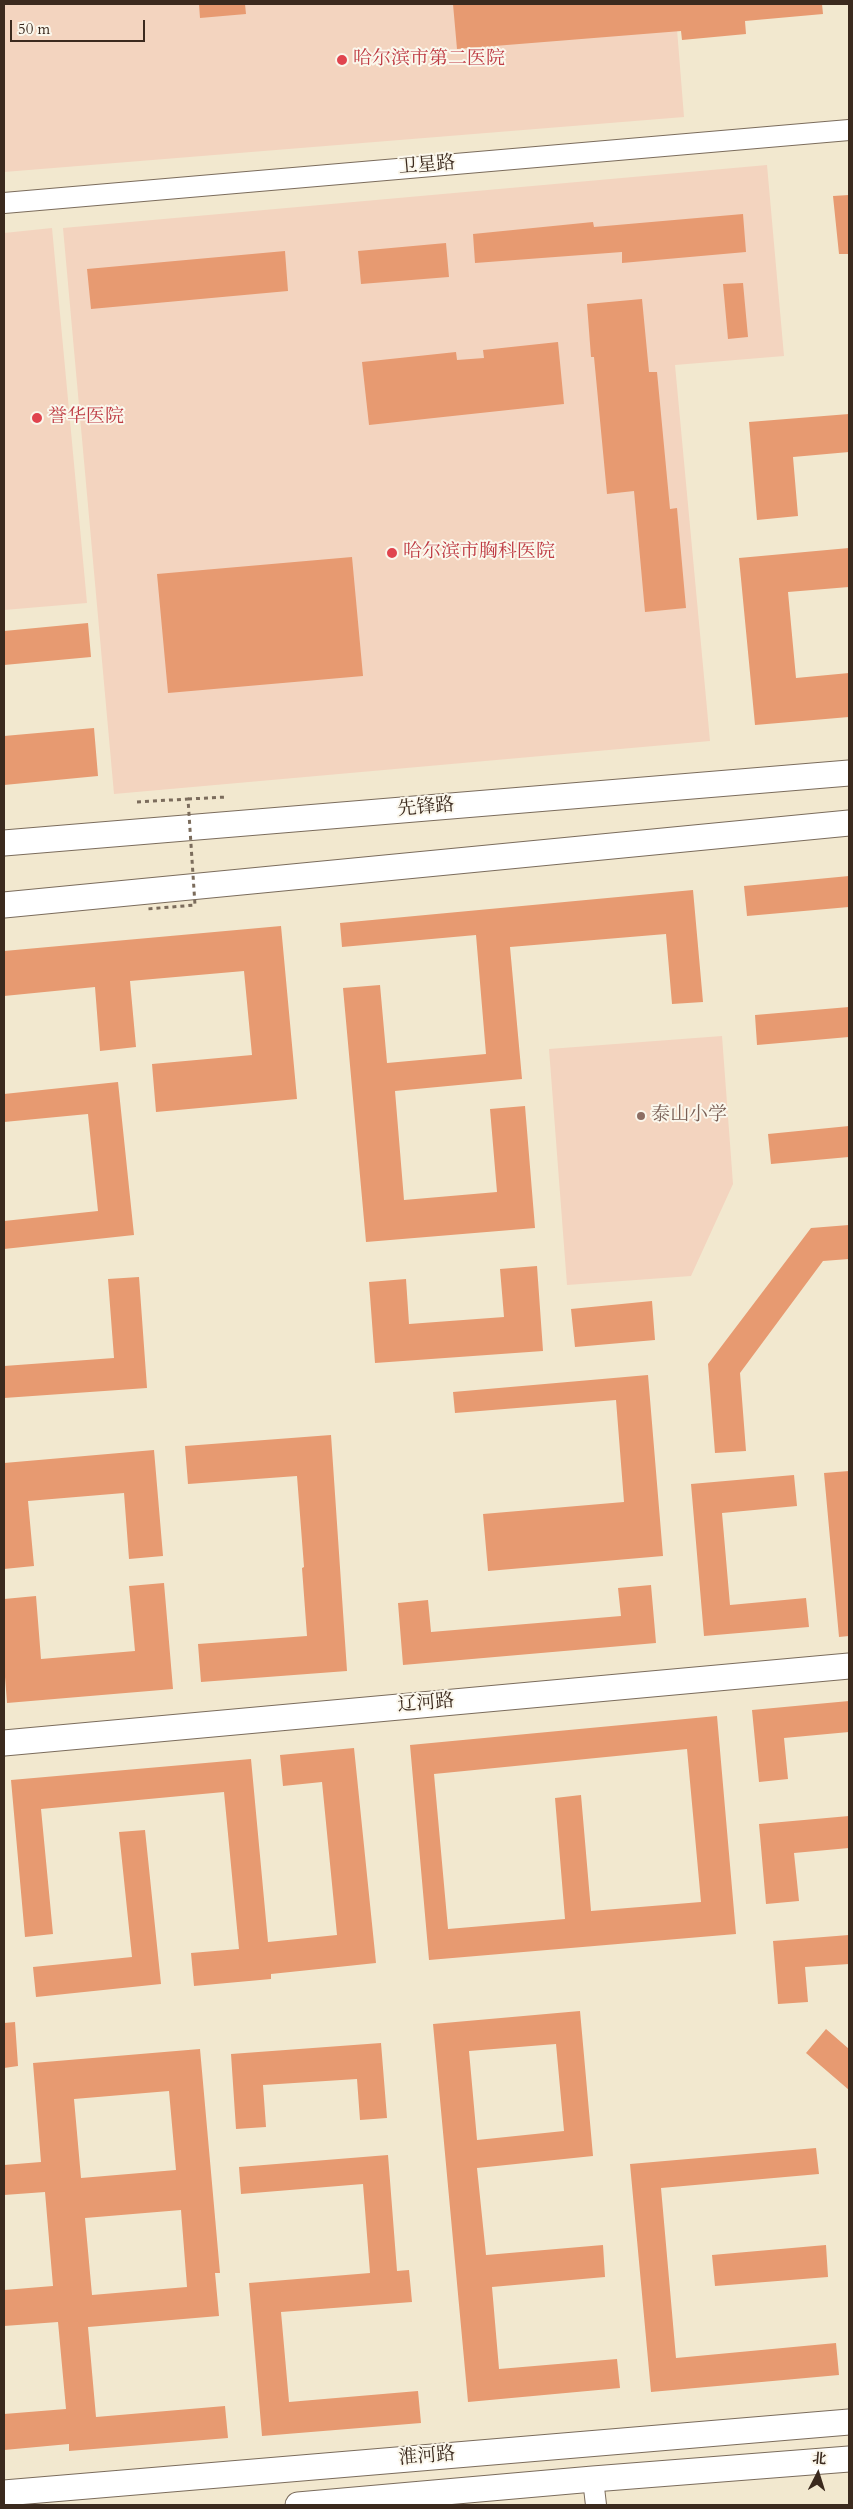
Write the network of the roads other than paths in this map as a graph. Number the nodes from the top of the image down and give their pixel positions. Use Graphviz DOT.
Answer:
graph roads {
  1 [pos="849,130"];
  2 [pos="4,203"];
  3 [pos="849,773"];
  4 [pos="849,823"];
  5 [pos="4,844"];
  6 [pos="4,905"];
  7 [pos="849,1654"];
  8 [pos="849,1666"];
  9 [pos="4,1728"];
  10 [pos="4,1743"];
  11 [pos="849,2422"];
  12 [pos="849,2460"];
  13 [pos="593,2478"];
  14 [pos="4,2493"];
  15 [pos="298,2505"];
  16 [pos="596,2505"];
  1 -- 2 [label="street, 卫星路"];
  3 -- 5 [label="main road, 先锋路"];
  4 -- 6 [label="main road"];
  7 -- 9 [label="main road, 辽河路"];
  8 -- 10 [label="main road, 辽河路"];
  11 -- 14 [label="main road, 淮河路"];
  12 -- 13 [label="main road, 淮河路"];
  13 -- 15 [label="main road, 淮河路"];
  13 -- 16 [label="street"];
}
